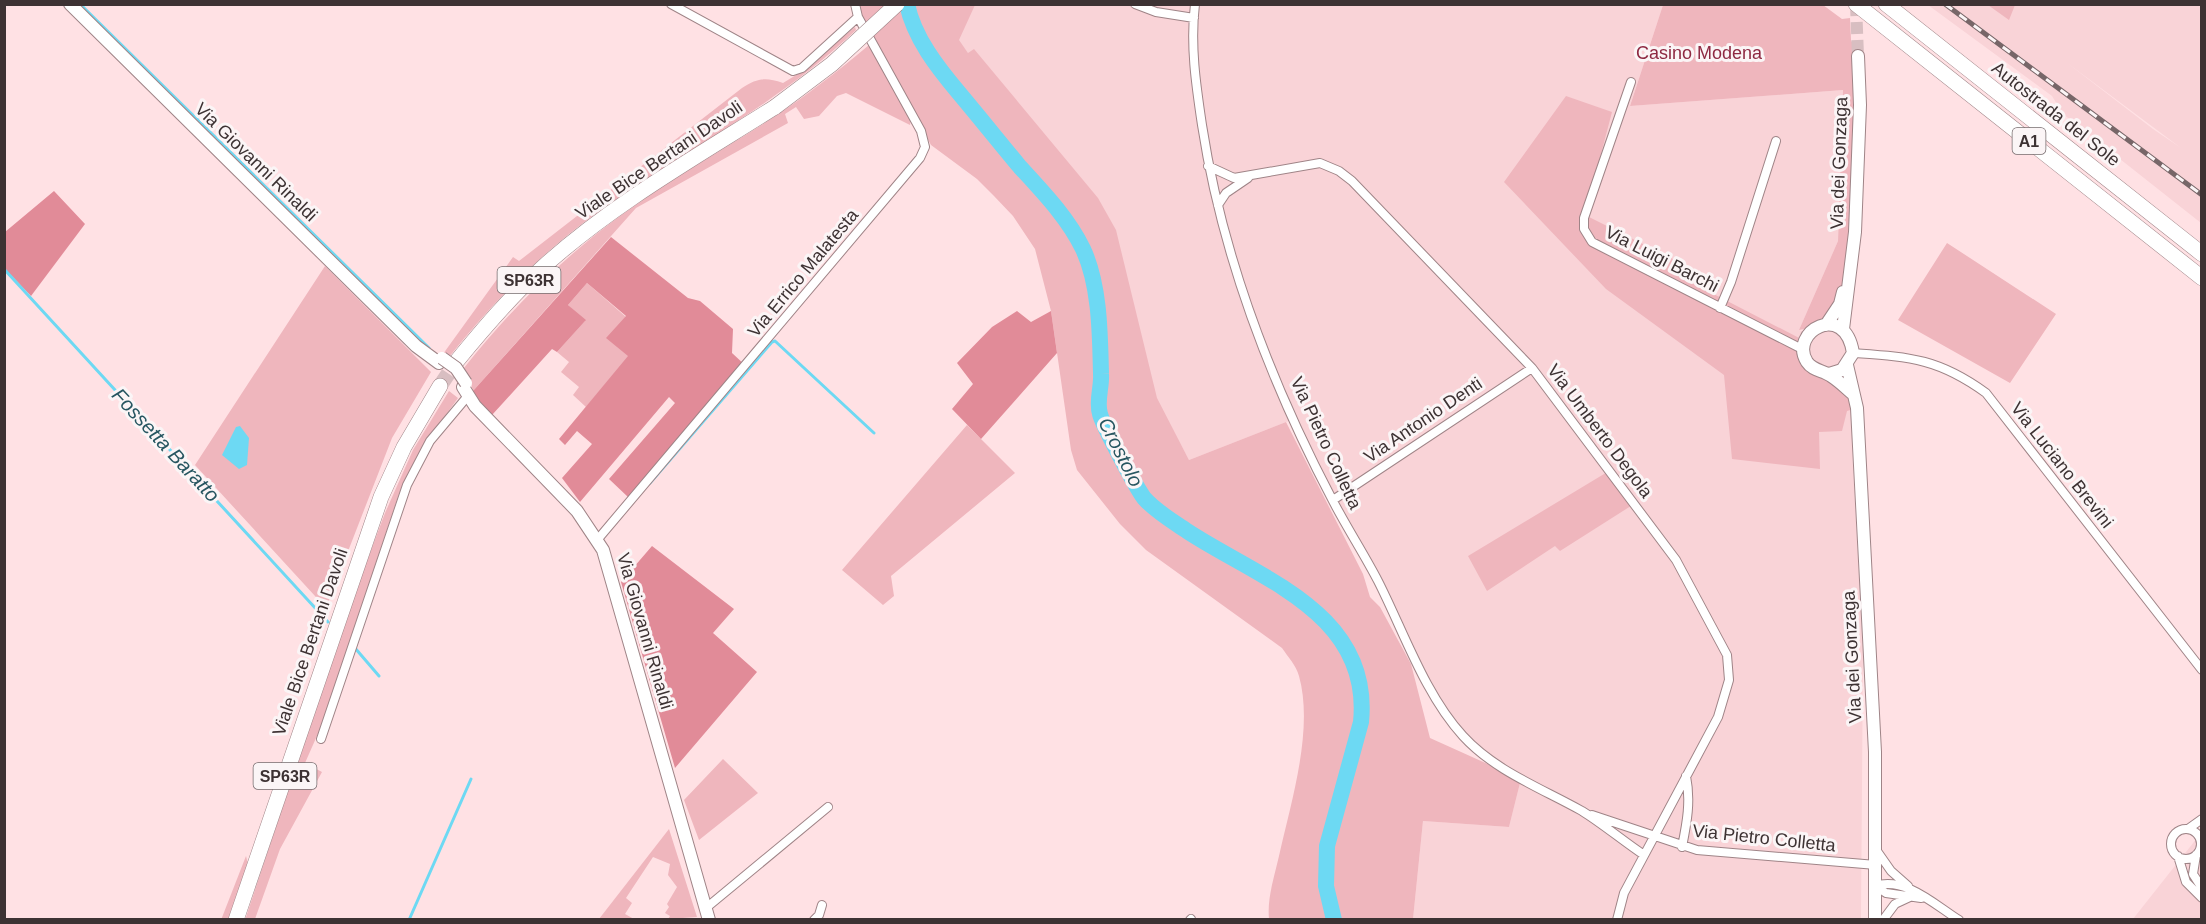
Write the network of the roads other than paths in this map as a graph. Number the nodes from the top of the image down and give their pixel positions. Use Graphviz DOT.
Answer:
graph roads {
  1 [pos="70,4"];
  2 [pos="671,4"];
  3 [pos="855,4"];
  4 [pos="897,4"];
  5 [pos="1135,4"];
  6 [pos="1195,4"];
  7 [pos="1856,4"];
  8 [pos="1886,4"];
  9 [pos="858,17"];
  10 [pos="1194,18"];
  11 [pos="1858,56"];
  12 [pos="1631,82"];
  13 [pos="1776,141"];
  14 [pos="1208,166"];
  15 [pos="1253,175"];
  16 [pos="1218,205"];
  17 [pos="2202,254"];
  18 [pos="1849,270"];
  19 [pos="2202,278"];
  20 [pos="1720,308"];
  21 [pos="1826,325"];
  22 [pos="1843,329"];
  23 [pos="1804,350"];
  24 [pos="1853,353"];
  25 [pos="445,361"];
  26 [pos="1847,365"];
  27 [pos="1532,368"];
  28 [pos="1828,374"];
  29 [pos="440,386"];
  30 [pos="468,393"];
  31 [pos="1853,394"];
  32 [pos="1333,500"];
  33 [pos="598,539"];
  34 [pos="2202,670"];
  35 [pos="321,739"];
  36 [pos="1686,776"];
  37 [pos="828,807"];
  38 [pos="1582,812"];
  39 [pos="2202,821"];
  40 [pos="2188,829"];
  41 [pos="1654,835"];
  42 [pos="2200,837"];
  43 [pos="1682,847"];
  44 [pos="1876,849"];
  45 [pos="1644,855"];
  46 [pos="2196,855"];
  47 [pos="2178,856"];
  48 [pos="1876,865"];
  49 [pos="1875,886"];
  50 [pos="2202,888"];
  51 [pos="1914,897"];
  52 [pos="1925,898"];
  53 [pos="2202,898"];
  54 [pos="822,905"];
  55 [pos="707,914"];
  56 [pos="236,920"];
  57 [pos="814,920"];
  58 [pos="1617,920"];
  59 [pos="1875,920"];
  60 [pos="1883,920"];
  61 [pos="1959,920"];
  1 -- 25 [label="street, Via Giovanni Rinaldi"];
  2 -- 9 [label="street"];
  3 -- 9 [label="street, Via Errico Malatesta"];
  4 -- 25 [label="highway, Viale Bice Bertani Davoli / SP63R, bridge"];
  5 -- 10 [label="street"];
  6 -- 10 [label="street, Via Pietro Colletta"];
  7 -- 19 [label="highway, A1"];
  8 -- 17 [label="highway, Autostrada del Sole / A1"];
  9 -- 33 [label="street, Via Errico Malatesta"];
  10 -- 14 [label="street, Via Pietro Colletta"];
  11 -- 18 [label="street, Via dei Gonzaga"];
  12 -- 20 [label="street, Via Luigi Barchi"];
  13 -- 20 [label="street"];
  14 -- 15 [label="street, Via Umberto Degola"];
  14 -- 16 [label="street, Via Pietro Colletta"];
  15 -- 16 [label="street, Via Umberto Degola"];
  15 -- 27 [label="street, Via Umberto Degola"];
  16 -- 32 [label="street, Via Pietro Colletta"];
  18 -- 21 [label="street, Via dei Gonzaga"];
  18 -- 22 [label="street, Via dei Gonzaga"];
  20 -- 23 [label="street, Via Luigi Barchi"];
  21 -- 22 [label="street"];
  21 -- 23 [label="street, Via dei Gonzaga"];
  22 -- 24 [label="street, Via dei Gonzaga"];
  23 -- 28 [label="street"];
  24 -- 26 [label="street"];
  24 -- 34 [label="street, Via Luciano Brevini"];
  25 -- 30 [label="street, Via Giovanni Rinaldi"];
  26 -- 28 [label="street"];
  26 -- 31 [label="street, Via dei Gonzaga"];
  27 -- 32 [label="street, Via Antonio Denti"];
  27 -- 36 [label="street, Via Umberto Degola"];
  28 -- 31 [label="street"];
  29 -- 56 [label="highway, Viale Bice Bertani Davoli / SP63R"];
  30 -- 33 [label="street, Via Giovanni Rinaldi"];
  30 -- 35 [label="street"];
  31 -- 44 [label="street, Via dei Gonzaga"];
  32 -- 38 [label="street, Via Pietro Colletta"];
  33 -- 55 [label="street, Via Giovanni Rinaldi"];
  36 -- 41 [label="street, Via Umberto Degola"];
  36 -- 43 [label="street"];
  37 -- 55 [label="street, Via Giovanni Rinaldi"];
  38 -- 41 [label="street, Via Pietro Colletta"];
  38 -- 45 [label="street, Via Pietro Colletta"];
  39 -- 40 [label="street"];
  39 -- 42 [label="street"];
  40 -- 42 [label="street"];
  40 -- 47 [label="street"];
  41 -- 43 [label="street, Via Pietro Colletta"];
  41 -- 45 [label="street, Via Umberto Degola"];
  42 -- 46 [label="street"];
  43 -- 48 [label="street, Via Pietro Colletta"];
  44 -- 48 [label="street, Via dei Gonzaga"];
  44 -- 52 [label="street"];
  45 -- 58 [label="street, Via Umberto Degola"];
  46 -- 47 [label="street"];
  46 -- 50 [label="street"];
  47 -- 53 [label="street"];
  48 -- 49 [label="street, Via dei Gonzaga"];
  49 -- 51 [label="street"];
  49 -- 52 [label="street"];
  49 -- 59 [label="street, Via dei Gonzaga"];
  51 -- 52 [label="street"];
  51 -- 60 [label="street"];
  52 -- 61 [label="street"];
  54 -- 57 [label="street"];
}
